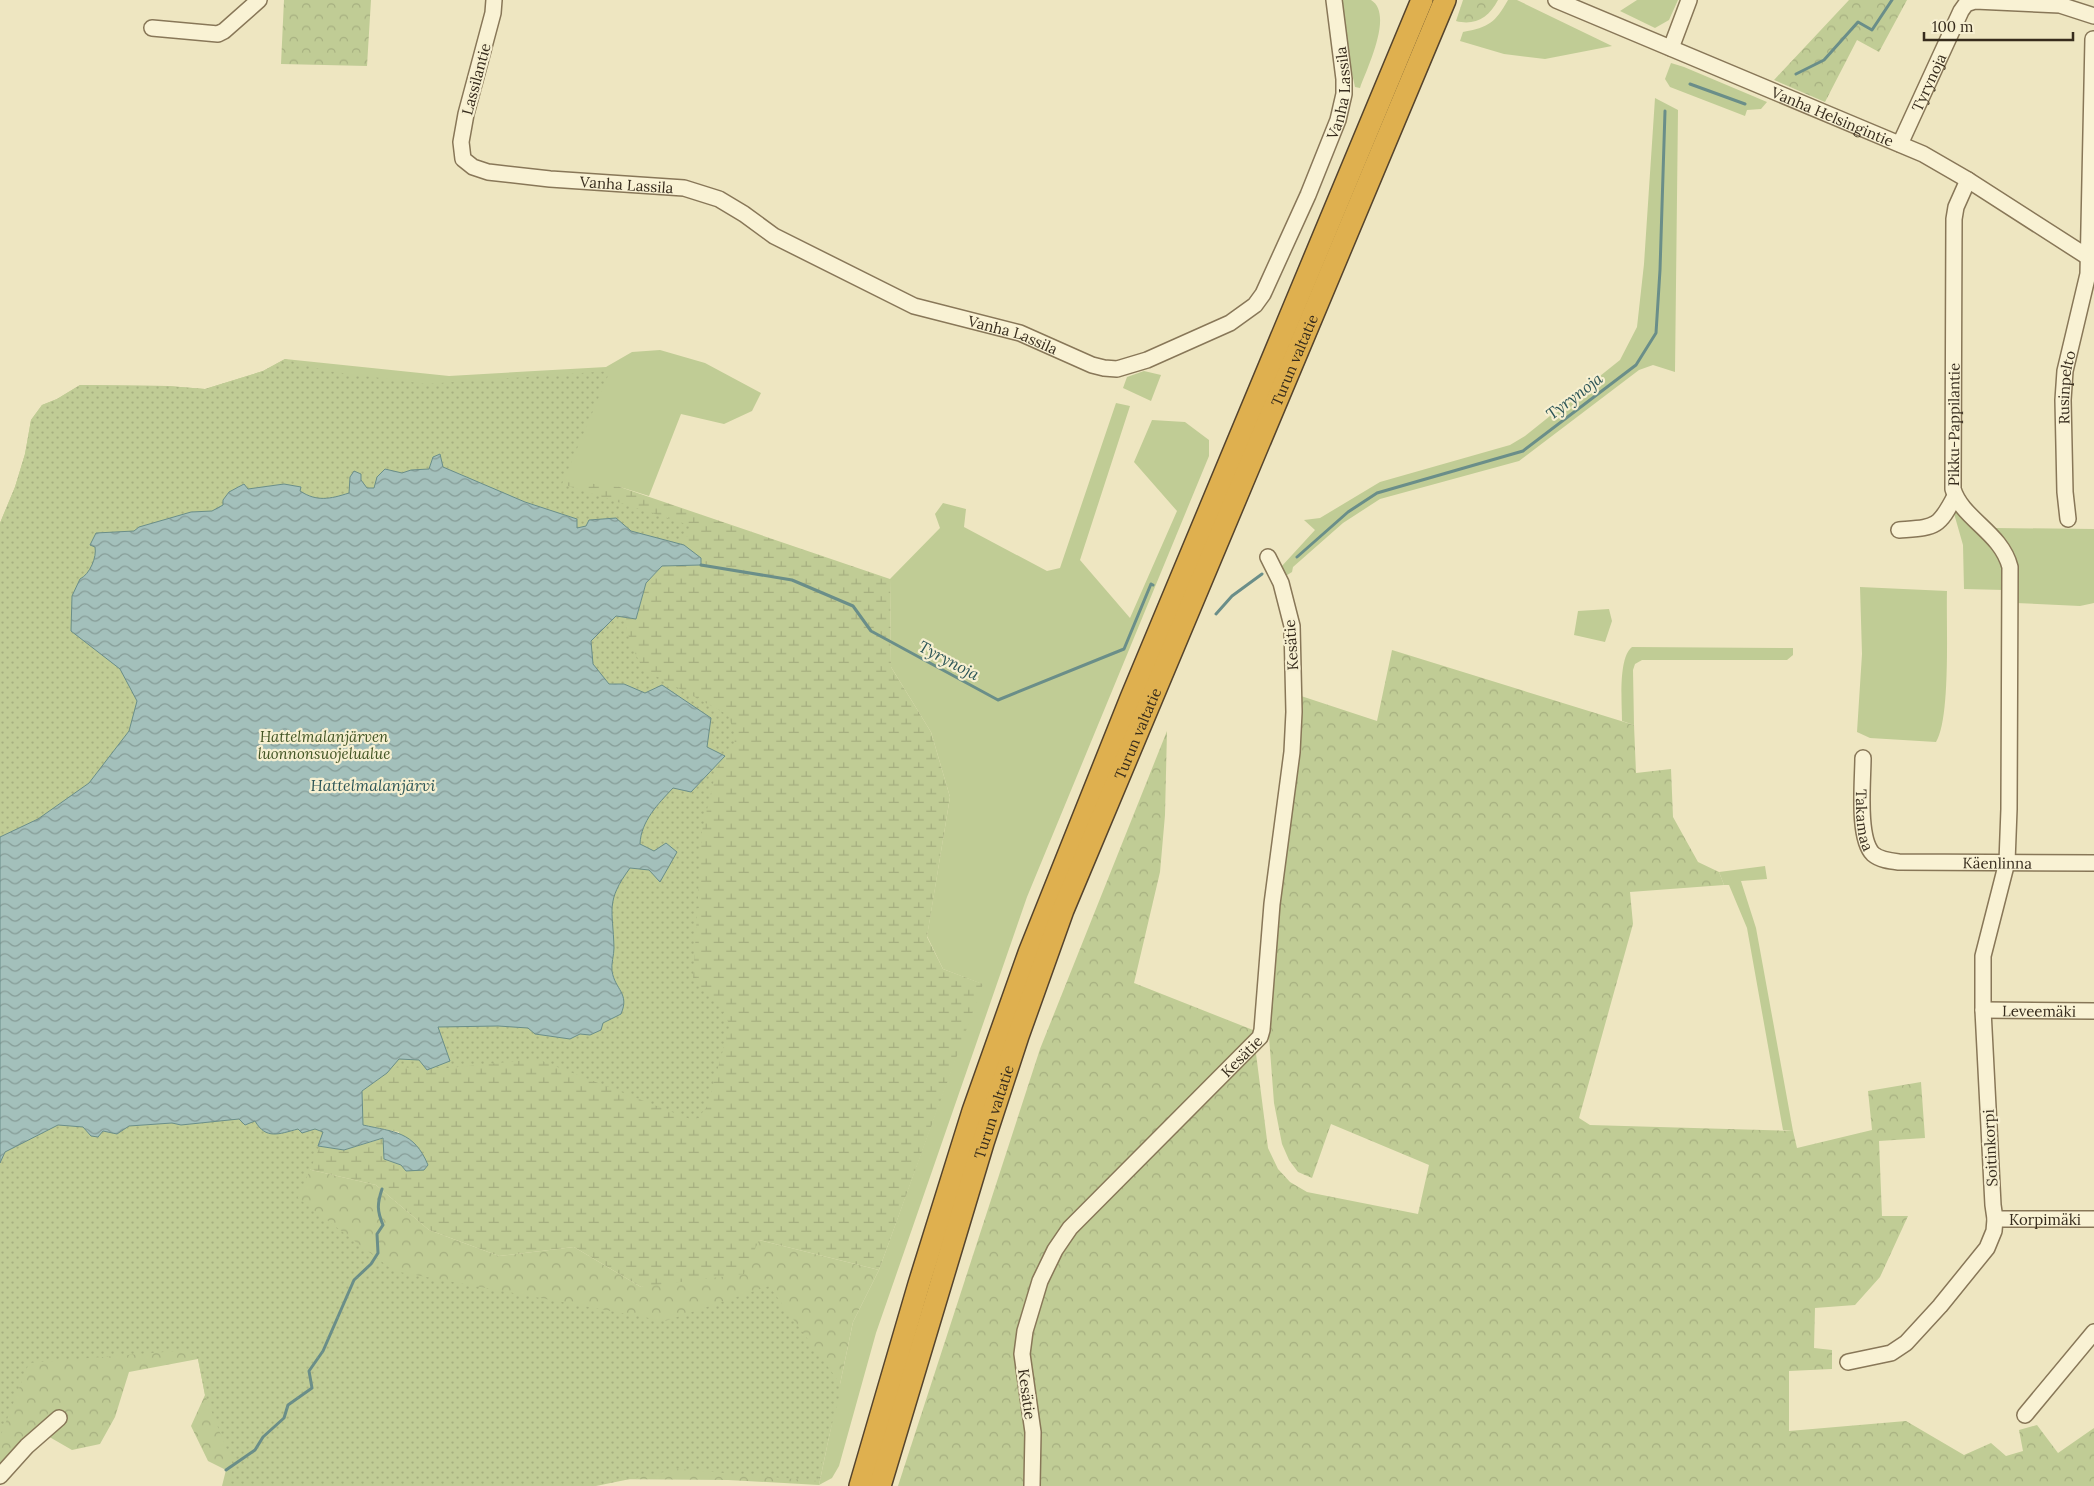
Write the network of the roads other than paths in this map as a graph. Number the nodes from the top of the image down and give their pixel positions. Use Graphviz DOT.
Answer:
graph roads {
  1 [pos="259,0"];
  2 [pos="494,0"];
  3 [pos="1334,0"];
  4 [pos="1422,0"];
  5 [pos="1445,0"];
  6 [pos="1556,0"];
  7 [pos="1689,0"];
  8 [pos="2094,16"];
  9 [pos="152,28"];
  10 [pos="2094,39"];
  11 [pos="1671,48"];
  12 [pos="1900,144"];
  13 [pos="463,159"];
  14 [pos="1968,180"];
  15 [pos="2091,259"];
  16 [pos="1955,496"];
  17 [pos="2068,519"];
  18 [pos="1899,530"];
  19 [pos="1268,557"];
  20 [pos="1863,758"];
  21 [pos="1899,862"];
  22 [pos="2006,862"];
  23 [pos="2094,862"];
  24 [pos="1983,1010"];
  25 [pos="2094,1011"];
  26 [pos="1995,1219"];
  27 [pos="2094,1219"];
  28 [pos="2094,1332"];
  29 [pos="1848,1362"];
  30 [pos="2025,1414"];
  31 [pos="59,1418"];
  32 [pos="877,1426"];
  33 [pos="0,1476"];
  34 [pos="849,1486"];
  35 [pos="860,1486"];
  36 [pos="880,1486"];
  37 [pos="1032,1486"];
  1 -- 9 [label="street"];
  2 -- 13 [label="street, Lassilantie"];
  3 -- 13 [label="street, Vanha Lassila"];
  4 -- 32 [label="highway, Turun valtatie"];
  5 -- 36 [label="highway, Turun valtatie"];
  6 -- 11 [label="street, Vanha Helsingintie"];
  7 -- 11 [label="street"];
  8 -- 12 [label="street, Tyrynoja"];
  10 -- 15 [label="street, Rusinpelto"];
  11 -- 12 [label="street, Vanha Helsingintie"];
  12 -- 14 [label="street, Vanha Helsingintie"];
  14 -- 15 [label="street, Vanha Helsingintie"];
  14 -- 16 [label="street, Pikku-Pappilantie"];
  15 -- 17 [label="street, Rusinpelto"];
  16 -- 18 [label="street"];
  16 -- 22 [label="street, Pikku-Pappilantie"];
  19 -- 37 [label="street, Kesätie"];
  20 -- 21 [label="street, Takamaa"];
  21 -- 22 [label="street, Käenlinna"];
  22 -- 23 [label="street, Käenlinna"];
  22 -- 24 [label="street, Soitinkorpi"];
  24 -- 25 [label="street, Leveemäki"];
  24 -- 26 [label="street, Soitinkorpi"];
  26 -- 27 [label="street, Korpimäki"];
  26 -- 29 [label="street, Soitinkorpi"];
  28 -- 30 [label="street"];
  31 -- 33 [label="street"];
  32 -- 34 [label="highway"];
  32 -- 35 [label="highway, Turun valtatie"];
}
